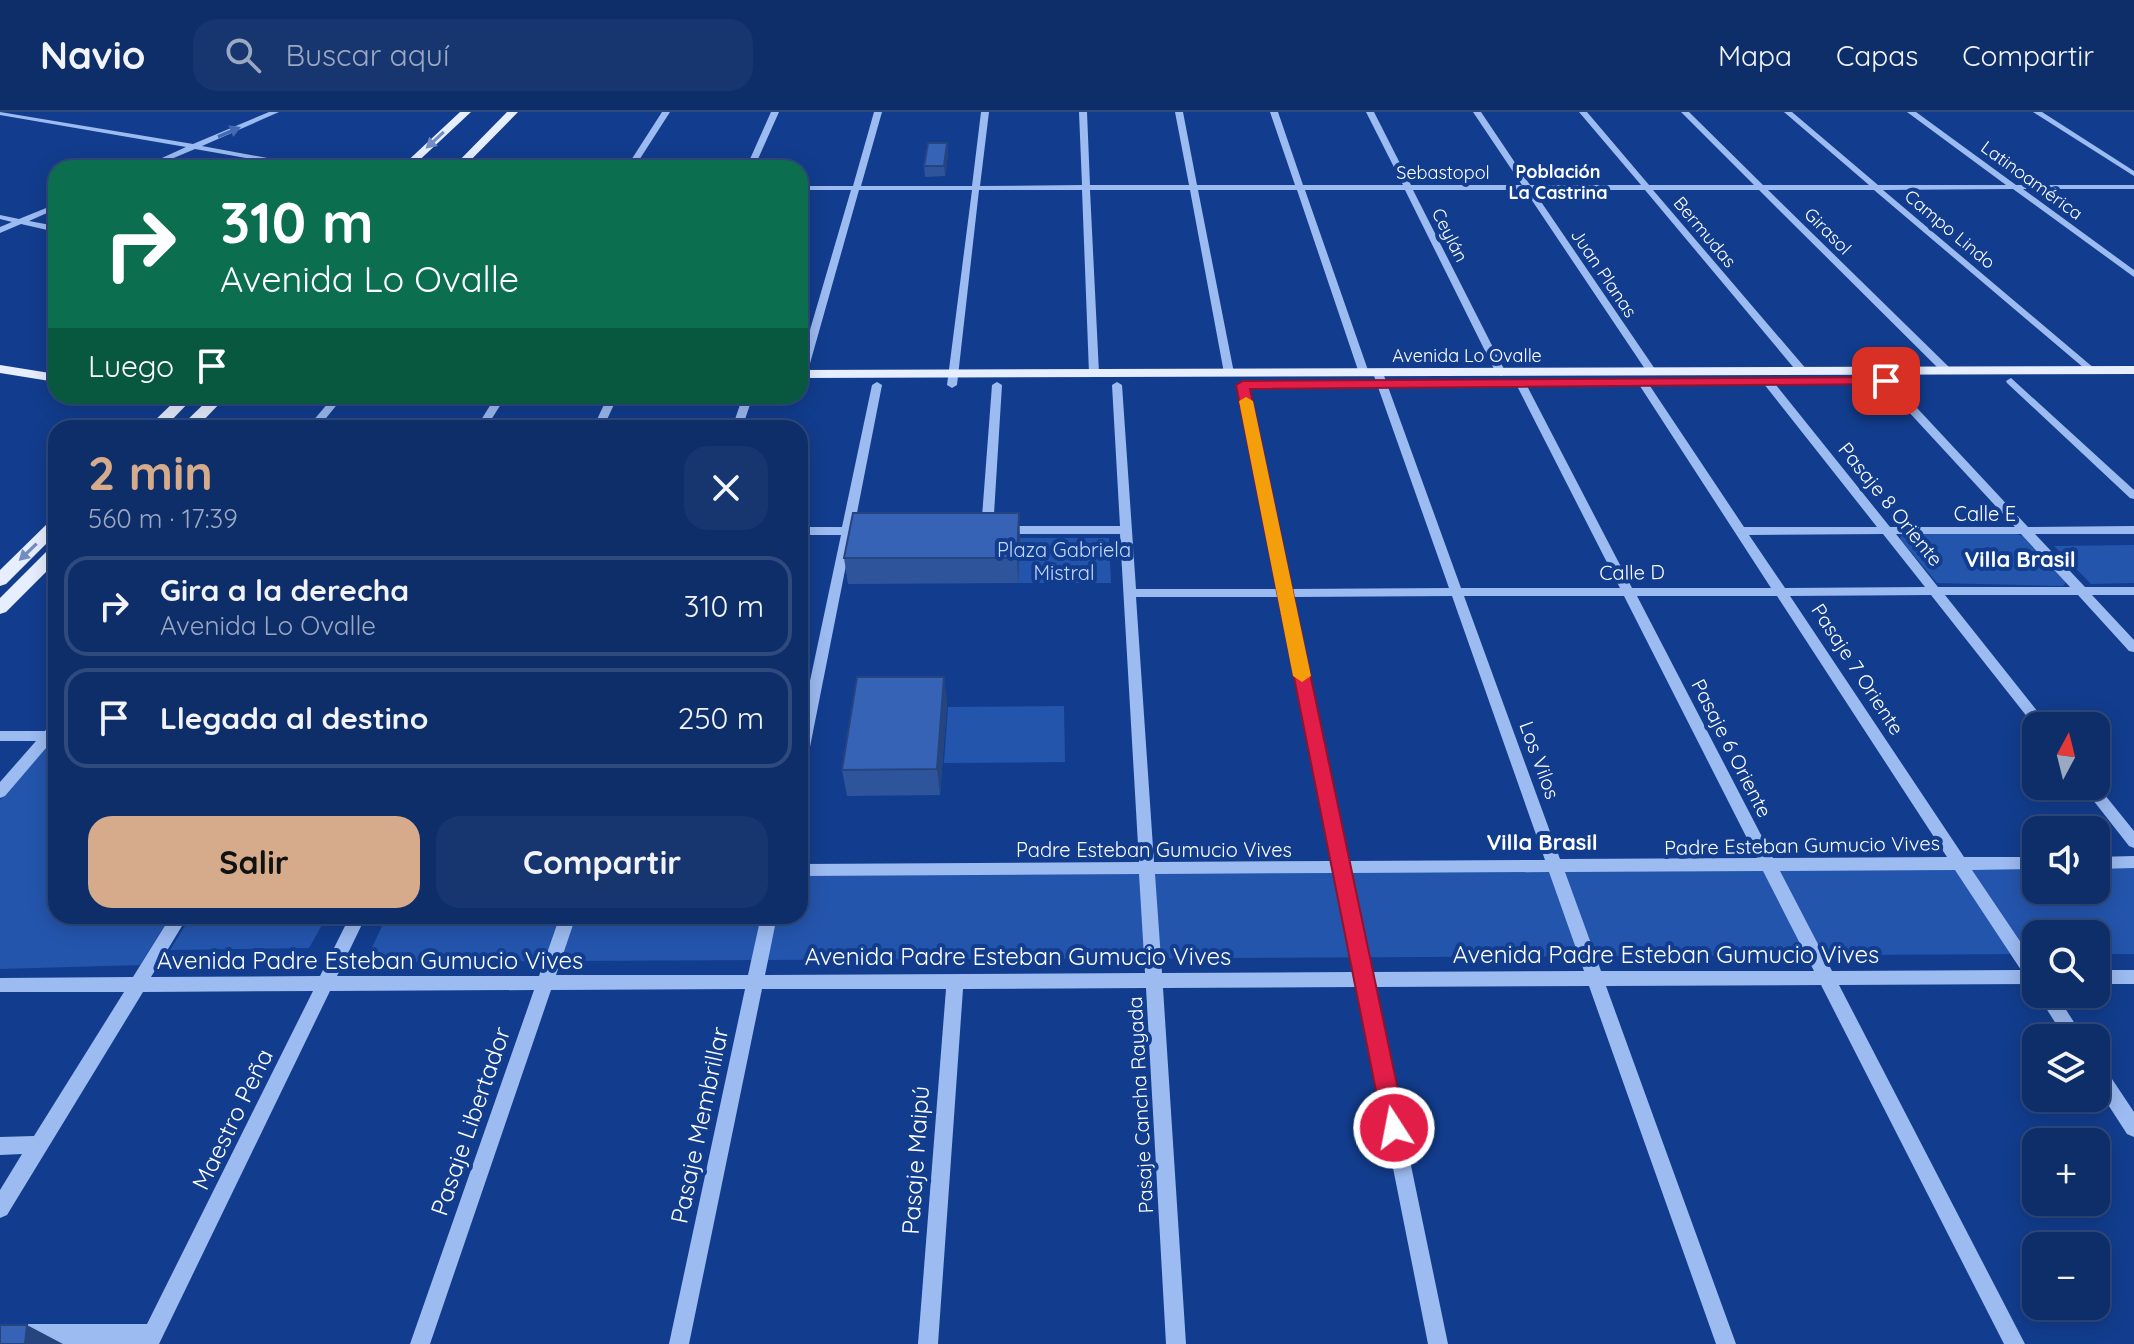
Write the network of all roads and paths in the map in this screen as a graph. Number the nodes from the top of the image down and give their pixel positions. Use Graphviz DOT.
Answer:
graph roads {
  1 [pos="275,112"];
  2 [pos="466,112"];
  3 [pos="513,112"];
  4 [pos="666,112"];
  5 [pos="775,112"];
  6 [pos="878,112"];
  7 [pos="985,112"];
  8 [pos="1083,112"];
  9 [pos="1179,112"];
  10 [pos="1274,112"];
  11 [pos="1370,112"];
  12 [pos="1477,112"];
  13 [pos="1583,112"];
  14 [pos="1685,112"];
  15 [pos="1788,112"];
  16 [pos="1911,112"];
  17 [pos="2037,112"];
  18 [pos="0,113"];
  19 [pos="0,119"];
  20 [pos="193,147"];
  21 [pos="184,151"];
  22 [pos="163,160"];
  23 [pos="237,160"];
  24 [pos="270,160"];
  25 [pos="414,160"];
  26 [pos="465,160"];
  27 [pos="635,160"];
  28 [pos="754,160"];
  29 [pos="2134,174"];
  30 [pos="1528,187"];
  31 [pos="1646,187"];
  32 [pos="1761,187"];
  33 [pos="1876,187"];
  34 [pos="2014,187"];
  35 [pos="2134,187"];
  36 [pos="808,188"];
  37 [pos="856,188"];
  38 [pos="976,188"];
  39 [pos="1086,188"];
  40 [pos="1194,188"];
  41 [pos="1300,188"];
  42 [pos="1408,188"];
  43 [pos="48,209"];
  44 [pos="0,217"];
  45 [pos="20,221"];
  46 [pos="48,227"];
  47 [pos="0,230"];
  48 [pos="2134,274"];
  49 [pos="808,354"];
  50 [pos="0,369"];
  51 [pos="2134,370"];
  52 [pos="2091,371"];
  53 [pos="1803,372"];
  54 [pos="1948,372"];
  55 [pos="1094,373"];
  56 [pos="1229,373"];
  57 [pos="1501,373"];
  58 [pos="48,375"];
  59 [pos="1374,377"];
  60 [pos="808,378"];
  61 [pos="1648,378"];
  62 [pos="808,379"];
  63 [pos="952,380"];
  64 [pos="1886,381"];
  65 [pos="2011,381"];
  66 [pos="2134,381"];
  67 [pos="1768,382"];
  68 [pos="1521,384"];
  69 [pos="877,385"];
  70 [pos="997,385"];
  71 [pos="1117,385"];
  72 [pos="1243,385"];
  73 [pos="180,404"];
  74 [pos="212,404"];
  75 [pos="332,404"];
  76 [pos="163,420"];
  77 [pos="195,420"];
  78 [pos="319,420"];
  79 [pos="2134,496"];
  80 [pos="971,530"];
  81 [pos="987,530"];
  82 [pos="1126,530"];
  83 [pos="2025,530"];
  84 [pos="2134,530"];
  85 [pos="808,531"];
  86 [pos="847,531"];
  87 [pos="863,531"];
  88 [pos="1741,531"];
  89 [pos="1886,531"];
  90 [pos="48,533"];
  91 [pos="48,560"];
  92 [pos="0,580"];
  93 [pos="1781,591"];
  94 [pos="1935,591"];
  95 [pos="2082,591"];
  96 [pos="2134,591"];
  97 [pos="1285,592"];
  98 [pos="1628,592"];
  99 [pos="1130,593"];
  100 [pos="1456,594"];
  101 [pos="0,608"];
  102 [pos="2134,648"];
  103 [pos="2031,712"];
  104 [pos="808,723"];
  105 [pos="48,733"];
  106 [pos="0,736"];
  107 [pos="48,739"];
  108 [pos="0,792"];
  109 [pos="2100,800"];
  110 [pos="2134,842"];
  111 [pos="2134,862"];
  112 [pos="2022,863"];
  113 [pos="2110,863"];
  114 [pos="1960,864"];
  115 [pos="1768,865"];
  116 [pos="1555,867"];
  117 [pos="1341,868"];
  118 [pos="1147,869"];
  119 [pos="808,870"];
  120 [pos="175,924"];
  121 [pos="354,924"];
  122 [pos="565,924"];
  123 [pos="767,924"];
  124 [pos="2022,956"];
  125 [pos="1825,977"];
  126 [pos="2022,977"];
  127 [pos="2110,977"];
  128 [pos="2134,977"];
  129 [pos="1595,978"];
  130 [pos="1364,979"];
  131 [pos="1154,980"];
  132 [pos="755,981"];
  133 [pos="955,981"];
  134 [pos="545,983"];
  135 [pos="325,984"];
  136 [pos="0,985"];
  137 [pos="137,985"];
  138 [pos="2110,1091"];
  139 [pos="2134,1128"];
  140 [pos="39,1145"];
  141 [pos="0,1146"];
  142 [pos="0,1208"];
  143 [pos="0,1334"];
  144 [pos="151,1339"];
  145 [pos="420,1344"];
  146 [pos="679,1344"];
  147 [pos="928,1344"];
  148 [pos="1176,1344"];
  149 [pos="1438,1344"];
  150 [pos="1726,1344"];
  151 [pos="2015,1344"];
  20 -- 1 [label="street, one-way"];
  2 -- 25 [label="main road, one-way"];
  3 -- 26 [label="main road"];
  4 -- 27 [label="street"];
  5 -- 28 [label="street"];
  6 -- 37 [label="street"];
  7 -- 38 [label="street"];
  8 -- 39 [label="street"];
  9 -- 40 [label="street"];
  10 -- 41 [label="street, Los Vilos"];
  11 -- 42 [label="street, Ceylán"];
  12 -- 30 [label="street, Juan Planas"];
  13 -- 31 [label="street, Bermudas"];
  14 -- 32 [label="street, Girasol"];
  15 -- 33 [label="street, Campo Lindo"];
  16 -- 34 [label="street, Latinoamérica"];
  17 -- 29 [label="street"];
  18 -- 20 [label="street"];
  19 -- 21 [label="street"];
  20 -- 21 [label="street"];
  20 -- 24 [label="street"];
  21 -- 22 [label="street"];
  21 -- 23 [label="street"];
  30 -- 31 [label="street, Sebastopol"];
  30 -- 42 [label="street, Sebastopol"];
  30 -- 61 [label="street, Juan Planas"];
  31 -- 32 [label="street, Sebastopol"];
  31 -- 53 [label="street, Bermudas"];
  32 -- 33 [label="street, Sebastopol"];
  32 -- 54 [label="street, Girasol"];
  33 -- 34 [label="street, Sebastopol"];
  33 -- 52 [label="street, Campo Lindo"];
  34 -- 35 [label="street, Sebastopol"];
  34 -- 48 [label="street, Latinoamérica"];
  36 -- 37 [label="street, Sebastopol"];
  37 -- 38 [label="street, Sebastopol"];
  37 -- 49 [label="street"];
  38 -- 39 [label="street, Sebastopol"];
  38 -- 63 [label="street"];
  39 -- 40 [label="street, Sebastopol"];
  39 -- 55 [label="street"];
  40 -- 41 [label="street, Sebastopol"];
  40 -- 56 [label="street"];
  41 -- 42 [label="street, Sebastopol"];
  41 -- 59 [label="street, Los Vilos"];
  42 -- 57 [label="street, Ceylán"];
  43 -- 45 [label="street"];
  44 -- 45 [label="street"];
  45 -- 46 [label="street"];
  45 -- 47 [label="street"];
  50 -- 58 [label="main road"];
  51 -- 52 [label="main road, Avenida Lo Ovalle"];
  52 -- 54 [label="main road, Avenida Lo Ovalle"];
  53 -- 54 [label="main road, Avenida Lo Ovalle"];
  53 -- 61 [label="main road, Avenida Lo Ovalle"];
  55 -- 56 [label="main road, Avenida Lo Ovalle"];
  55 -- 63 [label="main road, Avenida Lo Ovalle"];
  56 -- 59 [label="main road, Avenida Lo Ovalle"];
  57 -- 59 [label="main road, Avenida Lo Ovalle"];
  57 -- 61 [label="main road, Avenida Lo Ovalle"];
  59 -- 68 [label="main road, Avenida Lo Ovalle"];
  59 -- 72 [label="main road, Avenida Lo Ovalle"];
  59 -- 100 [label="street, Los Vilos"];
  60 -- 63 [label="main road, Avenida Lo Ovalle"];
  61 -- 67 [label="main road, Avenida Lo Ovalle"];
  61 -- 68 [label="main road, Avenida Lo Ovalle"];
  61 -- 88 [label="street, Pasaje 7 Oriente"];
  62 -- 69 [label="main road, Avenida Lo Ovalle"];
  63 -- 69 [label="main road, Avenida Lo Ovalle"];
  63 -- 70 [label="main road, Avenida Lo Ovalle"];
  64 -- 65 [label="main road, Avenida Lo Ovalle"];
  64 -- 67 [label="main road, Avenida Lo Ovalle"];
  64 -- 83 [label="street"];
  65 -- 66 [label="main road, Avenida Lo Ovalle"];
  65 -- 79 [label="street"];
  67 -- 89 [label="street, Pasaje 8 Oriente"];
  68 -- 98 [label="street, Pasaje 6 Oriente"];
  69 -- 86 [label="street"];
  70 -- 71 [label="main road, Avenida Lo Ovalle"];
  70 -- 81 [label="street"];
  71 -- 72 [label="main road, Avenida Lo Ovalle"];
  71 -- 82 [label="street, Pasaje Cancha Rayada"];
  72 -- 97 [label="street"];
  73 -- 76 [label="main road"];
  74 -- 77 [label="main road"];
  75 -- 78 [label="street"];
  80 -- 81 [label="street"];
  81 -- 82 [label="street"];
  82 -- 99 [label="street, Pasaje Cancha Rayada"];
  83 -- 84 [label="street, Calle E"];
  83 -- 89 [label="street, Calle E"];
  83 -- 95 [label="street"];
  85 -- 86 [label="street"];
  86 -- 87 [label="street"];
  86 -- 104 [label="street"];
  88 -- 89 [label="street, Calle E"];
  88 -- 93 [label="street, Pasaje 7 Oriente"];
  89 -- 94 [label="street, Pasaje 8 Oriente"];
  90 -- 92 [label="main road, one-way"];
  91 -- 101 [label="main road"];
  93 -- 94 [label="street, Calle D"];
  93 -- 98 [label="street, Calle D"];
  93 -- 114 [label="street, Pasaje 7 Oriente"];
  94 -- 95 [label="street, Calle D"];
  94 -- 103 [label="street, Pasaje 8 Oriente"];
  95 -- 96 [label="street, Calle D"];
  95 -- 102 [label="street"];
  97 -- 99 [label="street, Calle D"];
  97 -- 100 [label="street, Calle D"];
  97 -- 117 [label="street"];
  98 -- 100 [label="street, Calle D"];
  98 -- 115 [label="street, Pasaje 6 Oriente"];
  99 -- 118 [label="street, Pasaje Cancha Rayada"];
  100 -- 116 [label="street, Los Vilos"];
  105 -- 106 [label="street"];
  107 -- 108 [label="street"];
  109 -- 110 [label="street"];
  111 -- 113 [label="street"];
  112 -- 114 [label="street, Padre Esteban Gumucio Vives"];
  114 -- 115 [label="street, Padre Esteban Gumucio Vives"];
  114 -- 124 [label="street, Pasaje 7 Oriente"];
  115 -- 116 [label="street, Padre Esteban Gumucio Vives"];
  115 -- 125 [label="street, Pasaje 6 Oriente"];
  116 -- 117 [label="street, Padre Esteban Gumucio Vives"];
  116 -- 129 [label="street, Los Vilos"];
  117 -- 118 [label="street, Padre Esteban Gumucio Vives"];
  117 -- 130 [label="street"];
  118 -- 119 [label="street, Padre Esteban Gumucio Vives"];
  118 -- 131 [label="street, Pasaje Cancha Rayada"];
  120 -- 137 [label="street"];
  121 -- 135 [label="street, Maestro Peña"];
  122 -- 134 [label="street, Pasaje Libertador"];
  123 -- 132 [label="street, Pasaje Membrillar"];
  125 -- 126 [label="street, Avenida Padre Esteban Gumucio Vives"];
  125 -- 129 [label="street, Avenida Padre Esteban Gumucio Vives"];
  125 -- 151 [label="street, Pasaje 6 Oriente"];
  127 -- 128 [label="street"];
  129 -- 130 [label="street, Avenida Padre Esteban Gumucio Vives"];
  129 -- 150 [label="street, Los Vilos"];
  130 -- 131 [label="street, Avenida Padre Esteban Gumucio Vives"];
  130 -- 149 [label="street"];
  131 -- 133 [label="street, Avenida Padre Esteban Gumucio Vives"];
  131 -- 148 [label="street, Pasaje Cancha Rayada"];
  132 -- 133 [label="street, Avenida Padre Esteban Gumucio Vives"];
  132 -- 134 [label="street, Avenida Padre Esteban Gumucio Vives"];
  132 -- 146 [label="street, Pasaje Membrillar"];
  133 -- 147 [label="street, Pasaje Maipú"];
  134 -- 135 [label="street, Avenida Padre Esteban Gumucio Vives"];
  134 -- 145 [label="street, Pasaje Libertador"];
  135 -- 137 [label="street, Avenida Padre Esteban Gumucio Vives"];
  135 -- 144 [label="street, Maestro Peña"];
  136 -- 137 [label="street, Avenida Padre Esteban Gumucio Vives"];
  137 -- 140 [label="street"];
  138 -- 139 [label="street"];
  140 -- 141 [label="street"];
  140 -- 142 [label="street"];
  143 -- 144 [label="street"];
}
